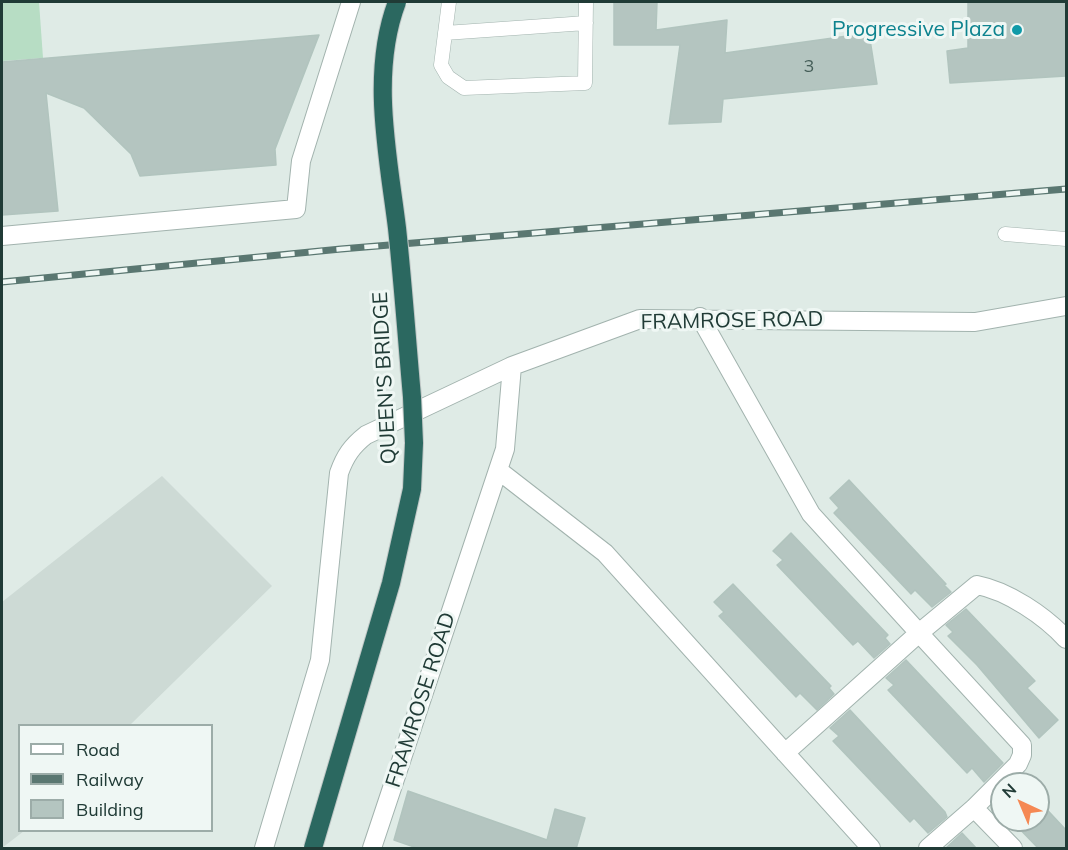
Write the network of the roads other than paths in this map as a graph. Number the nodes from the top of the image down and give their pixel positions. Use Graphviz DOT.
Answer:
graph roads {
  1 [pos="351,2"];
  2 [pos="397,2"];
  3 [pos="448,2"];
  4 [pos="586,2"];
  5 [pos="585,23"];
  6 [pos="445,33"];
  7 [pos="1005,234"];
  8 [pos="2,236"];
  9 [pos="1066,239"];
  10 [pos="1066,306"];
  11 [pos="700,317"];
  12 [pos="512,366"];
  13 [pos="498,470"];
  14 [pos="919,633"];
  15 [pos="1066,639"];
  16 [pos="785,753"];
  17 [pos="974,808"];
  18 [pos="264,849"];
  19 [pos="313,849"];
  20 [pos="372,849"];
  21 [pos="871,849"];
  22 [pos="928,849"];
  23 [pos="1013,849"];
  1 -- 8 [label="street"];
  2 -- 19 [label="highway, QUEEN'S BRIDGE, bridge"];
  3 -- 6 [label="lane"];
  4 -- 5 [label="lane"];
  5 -- 6 [label="lane"];
  5 -- 6 [label="lane"];
  7 -- 9 [label="lane"];
  10 -- 11 [label="street, FRAMROSE ROAD"];
  11 -- 12 [label="street, FRAMROSE ROAD"];
  11 -- 14 [label="street"];
  12 -- 13 [label="street, FRAMROSE ROAD"];
  12 -- 18 [label="street"];
  13 -- 16 [label="street"];
  13 -- 20 [label="street, FRAMROSE ROAD"];
  14 -- 15 [label="street"];
  14 -- 16 [label="street"];
  14 -- 17 [label="street"];
  16 -- 21 [label="street"];
  17 -- 22 [label="street"];
  17 -- 23 [label="street"];
}
